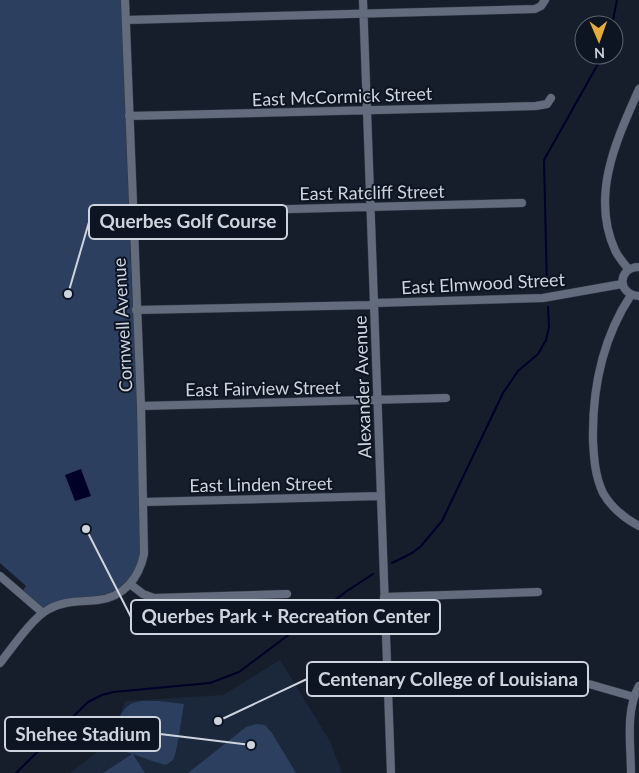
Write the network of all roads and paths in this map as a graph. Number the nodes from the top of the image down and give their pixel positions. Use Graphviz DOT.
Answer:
graph roads {
  1 [pos="125,0"];
  2 [pos="362,0"];
  3 [pos="543,3"];
  4 [pos="363,14"];
  5 [pos="126,20"];
  6 [pos="639,89"];
  7 [pos="551,98"];
  8 [pos="367,110"];
  9 [pos="129,116"];
  10 [pos="522,203"];
  11 [pos="370,207"];
  12 [pos="133,213"];
  13 [pos="639,267"];
  14 [pos="628,269"];
  15 [pos="622,284"];
  16 [pos="635,296"];
  17 [pos="374,304"];
  18 [pos="136,310"];
  19 [pos="446,398"];
  20 [pos="377,400"];
  21 [pos="141,406"];
  22 [pos="381,496"];
  23 [pos="143,502"];
  24 [pos="639,526"];
  25 [pos="0,576"];
  26 [pos="130,584"];
  27 [pos="538,592"];
  28 [pos="287,594"];
  29 [pos="384,597"];
  30 [pos="43,612"];
  31 [pos="0,663"];
  32 [pos="530,667"];
  33 [pos="639,686"];
  34 [pos="634,697"];
  35 [pos="390,773"];
  36 [pos="631,773"];
  1 -- 5 [label="street, Cornwell Avenue"];
  2 -- 4 [label="street, Alexander Avenue"];
  3 -- 4 [label="street"];
  4 -- 5 [label="street"];
  4 -- 8 [label="street, Alexander Avenue"];
  5 -- 9 [label="street, Cornwell Avenue"];
  6 -- 14 [label="street"];
  7 -- 8 [label="street, East McCormick Street"];
  8 -- 9 [label="street, East McCormick Street"];
  8 -- 11 [label="street, Alexander Avenue"];
  9 -- 12 [label="street, Cornwell Avenue"];
  10 -- 11 [label="street, East Ratcliff Street"];
  11 -- 12 [label="street, East Ratcliff Street"];
  11 -- 17 [label="street, Alexander Avenue"];
  12 -- 18 [label="street, Cornwell Avenue"];
  13 -- 14 [label="street"];
  14 -- 15 [label="street"];
  15 -- 16 [label="street"];
  15 -- 17 [label="street, East Elmwood Street"];
  16 -- 24 [label="street"];
  17 -- 18 [label="street, East Elmwood Street"];
  17 -- 20 [label="street, Alexander Avenue"];
  18 -- 21 [label="street, Cornwell Avenue"];
  19 -- 20 [label="street, East Fairview Street"];
  20 -- 21 [label="street, East Fairview Street"];
  20 -- 22 [label="street, Alexander Avenue"];
  21 -- 23 [label="street, Cornwell Avenue"];
  22 -- 23 [label="street, East Linden Street"];
  22 -- 29 [label="street, Alexander Avenue"];
  23 -- 26 [label="street, Cornwell Avenue"];
  25 -- 30 [label="street"];
  26 -- 28 [label="street"];
  26 -- 30 [label="street"];
  27 -- 29 [label="street"];
  29 -- 35 [label="street, Alexander Avenue"];
  30 -- 31 [label="street"];
  32 -- 34 [label="street"];
  33 -- 34 [label="street"];
  34 -- 36 [label="street"];
}
